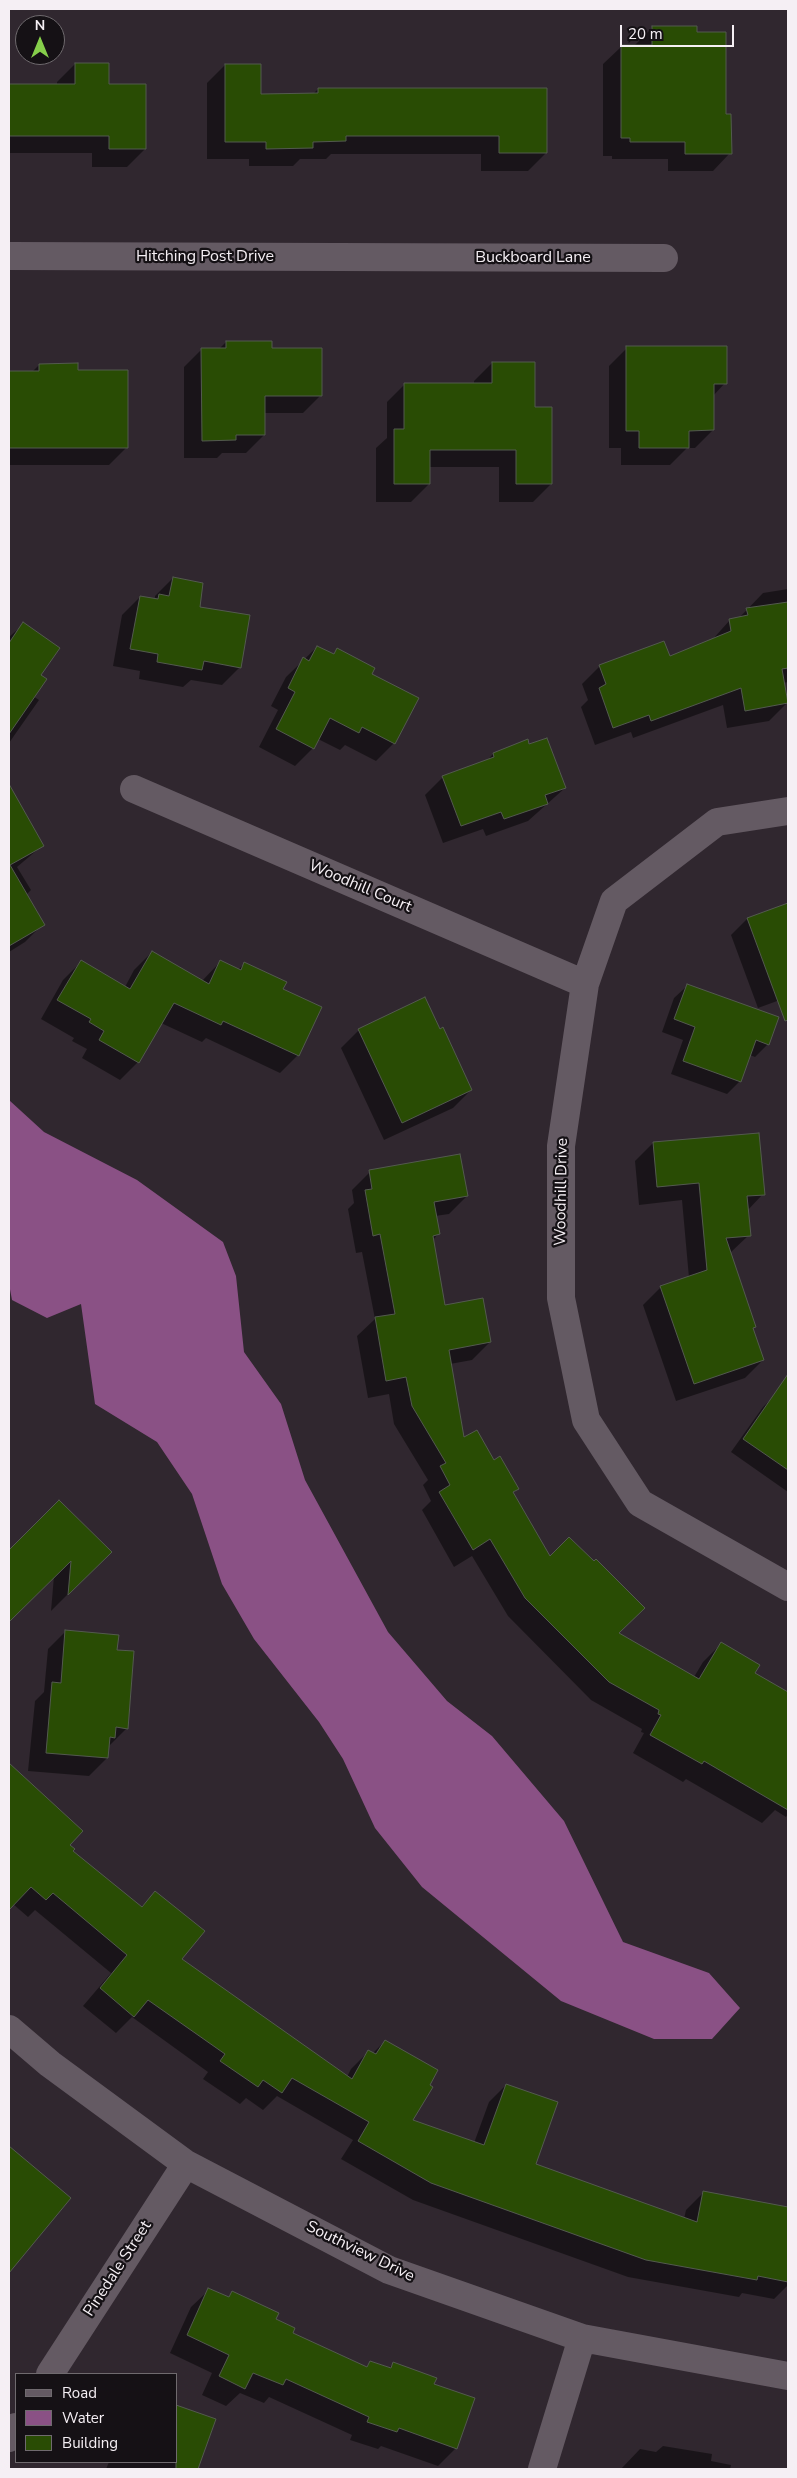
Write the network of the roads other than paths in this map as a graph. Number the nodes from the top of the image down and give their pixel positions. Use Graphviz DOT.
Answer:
graph roads {
  1 [pos="9,256"];
  2 [pos="401,258"];
  3 [pos="664,258"];
  4 [pos="134,789"];
  5 [pos="788,812"];
  6 [pos="585,984"];
  7 [pos="788,1587"];
  8 [pos="9,2029"];
  9 [pos="186,2164"];
  10 [pos="582,2338"];
  11 [pos="51,2373"];
  12 [pos="788,2376"];
  13 [pos="542,2469"];
  1 -- 2 [label="street, Hitching Post Drive"];
  2 -- 3 [label="street, Buckboard Lane"];
  4 -- 6 [label="street, Woodhill Court"];
  5 -- 6 [label="street, Woodhill Drive"];
  6 -- 7 [label="street, Woodhill Drive"];
  8 -- 9 [label="street, Southview Drive"];
  9 -- 10 [label="street, Southview Drive"];
  9 -- 11 [label="street, Pinedale Street"];
  10 -- 12 [label="street, Southview Drive"];
  10 -- 13 [label="street"];
}
